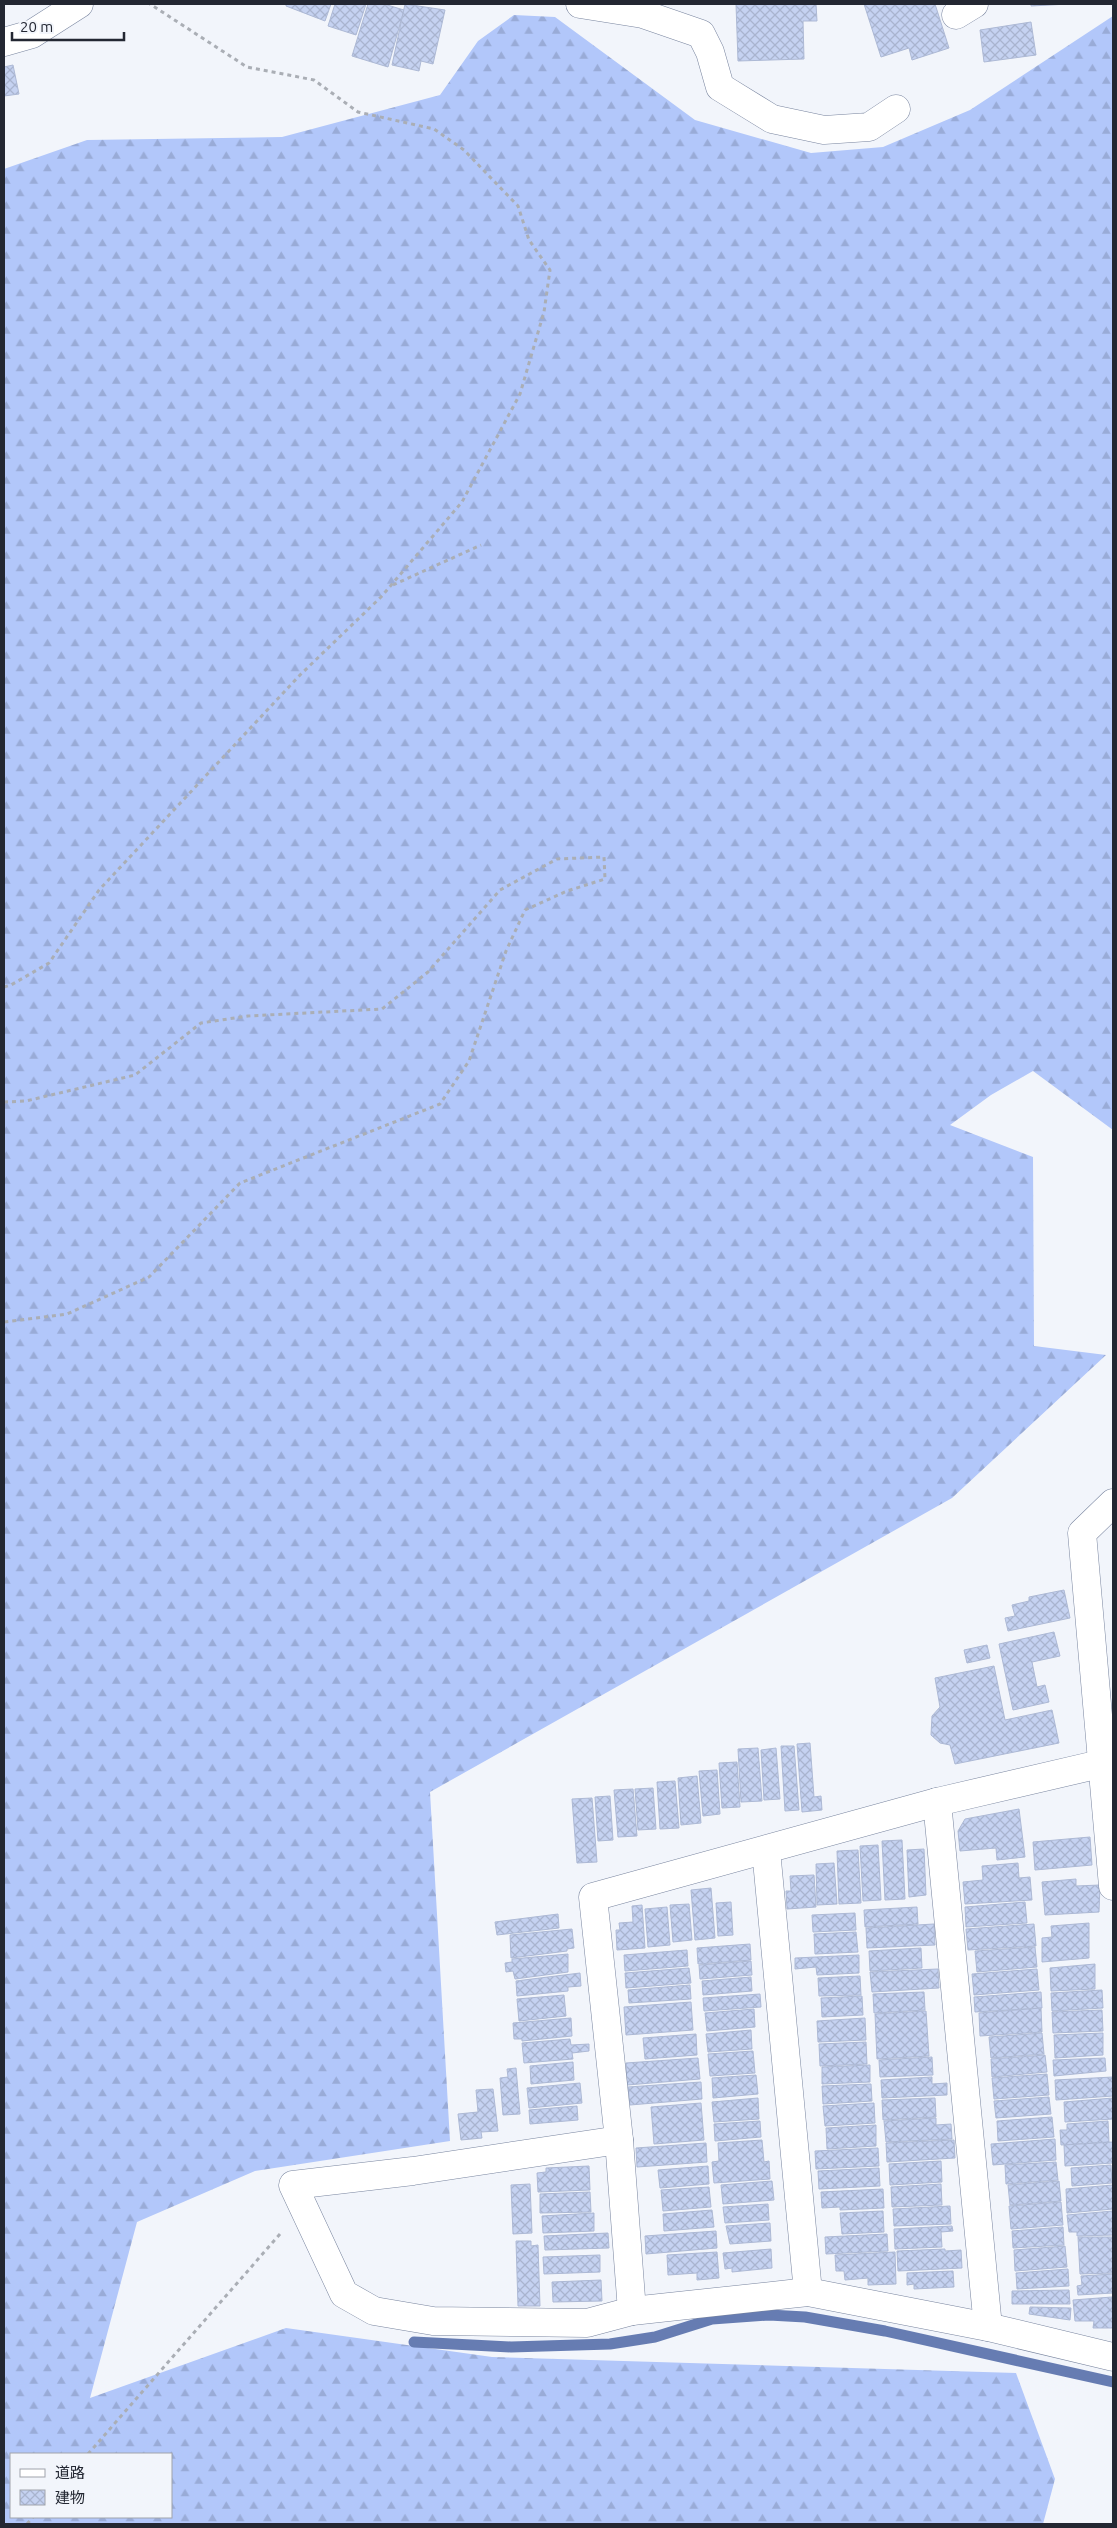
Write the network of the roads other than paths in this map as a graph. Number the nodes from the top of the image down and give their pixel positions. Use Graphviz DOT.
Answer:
graph roads {
  1 [pos="79,4"];
  2 [pos="580,4"];
  3 [pos="4,42"];
  4 [pos="896,109"];
  5 [pos="1113,1503"];
  6 [pos="1107,1762"];
  7 [pos="937,1802"];
  8 [pos="766,1850"];
  9 [pos="1113,1886"];
  10 [pos="619,2140"];
  11 [pos="808,2292"];
  12 [pos="632,2311"];
  13 [pos="988,2327"];
  14 [pos="1113,2357"];
  1 -- 3 [label="street"];
  2 -- 4 [label="street"];
  5 -- 6 [label="street"];
  6 -- 7 [label="street"];
  6 -- 9 [label="street"];
  7 -- 8 [label="street"];
  7 -- 13 [label="street"];
  8 -- 10 [label="street"];
  8 -- 11 [label="street"];
  10 -- 12 [label="street"];
  10 -- 12 [label="street"];
  11 -- 12 [label="street"];
  11 -- 13 [label="street"];
  13 -- 14 [label="street"];
}
